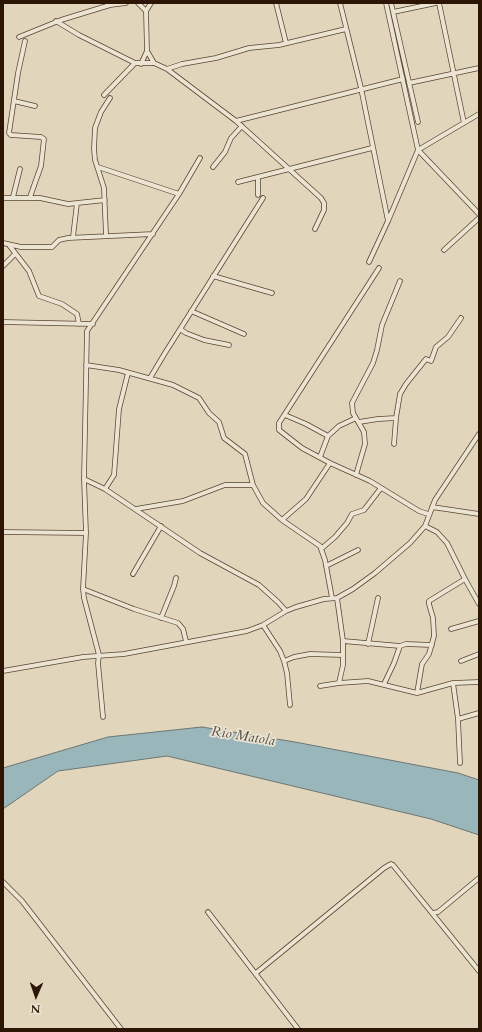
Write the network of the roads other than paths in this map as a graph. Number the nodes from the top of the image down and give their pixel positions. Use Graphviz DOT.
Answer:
graph roads {
  1 [pos="126,3"];
  2 [pos="138,3"];
  3 [pos="152,3"];
  4 [pos="276,3"];
  5 [pos="340,3"];
  6 [pos="386,3"];
  7 [pos="391,3"];
  8 [pos="437,3"];
  9 [pos="109,4"];
  10 [pos="146,11"];
  11 [pos="393,12"];
  12 [pos="56,21"];
  13 [pos="346,29"];
  14 [pos="19,37"];
  15 [pos="25,41"];
  16 [pos="286,43"];
  17 [pos="147,51"];
  18 [pos="135,63"];
  19 [pos="154,63"];
  20 [pos="141,64"];
  21 [pos="479,68"];
  22 [pos="167,69"];
  23 [pos="453,74"];
  24 [pos="403,79"];
  25 [pos="409,83"];
  26 [pos="361,88"];
  27 [pos="104,95"];
  28 [pos="110,98"];
  29 [pos="14,101"];
  30 [pos="35,106"];
  31 [pos="477,115"];
  32 [pos="479,120"];
  33 [pos="236,121"];
  34 [pos="418,122"];
  35 [pos="464,123"];
  36 [pos="242,126"];
  37 [pos="372,148"];
  38 [pos="418,150"];
  39 [pos="200,158"];
  40 [pos="213,166"];
  41 [pos="98,167"];
  42 [pos="20,169"];
  43 [pos="288,169"];
  44 [pos="258,177"];
  45 [pos="238,182"];
  46 [pos="179,194"];
  47 [pos="258,195"];
  48 [pos="13,197"];
  49 [pos="30,197"];
  50 [pos="3,198"];
  51 [pos="263,198"];
  52 [pos="105,200"];
  53 [pos="77,203"];
  54 [pos="479,214"];
  55 [pos="479,218"];
  56 [pos="388,221"];
  57 [pos="315,229"];
  58 [pos="153,234"];
  59 [pos="106,235"];
  60 [pos="73,237"];
  61 [pos="3,243"];
  62 [pos="9,245"];
  63 [pos="444,250"];
  64 [pos="15,254"];
  65 [pos="369,262"];
  66 [pos="3,266"];
  67 [pos="379,268"];
  68 [pos="213,276"];
  69 [pos="400,281"];
  70 [pos="272,293"];
  71 [pos="191,312"];
  72 [pos="461,318"];
  73 [pos="3,322"];
  74 [pos="79,324"];
  75 [pos="93,324"];
  76 [pos="180,329"];
  77 [pos="244,334"];
  78 [pos="229,345"];
  79 [pos="86,364"];
  80 [pos="128,373"];
  81 [pos="150,378"];
  82 [pos="285,415"];
  83 [pos="356,418"];
  84 [pos="396,418"];
  85 [pos="359,422"];
  86 [pos="479,434"];
  87 [pos="328,436"];
  88 [pos="394,444"];
  89 [pos="320,457"];
  90 [pos="330,463"];
  91 [pos="356,475"];
  92 [pos="84,479"];
  93 [pos="253,485"];
  94 [pos="381,488"];
  95 [pos="105,489"];
  96 [pos="432,507"];
  97 [pos="136,510"];
  98 [pos="477,513"];
  99 [pos="428,514"];
  100 [pos="479,518"];
  101 [pos="282,520"];
  102 [pos="161,526"];
  103 [pos="425,526"];
  104 [pos="3,532"];
  105 [pos="86,533"];
  106 [pos="321,549"];
  107 [pos="358,550"];
  108 [pos="326,566"];
  109 [pos="133,574"];
  110 [pos="176,578"];
  111 [pos="465,579"];
  112 [pos="83,589"];
  113 [pos="332,598"];
  114 [pos="337,598"];
  115 [pos="378,598"];
  116 [pos="479,604"];
  117 [pos="286,611"];
  118 [pos="161,618"];
  119 [pos="479,621"];
  120 [pos="263,624"];
  121 [pos="451,629"];
  122 [pos="343,640"];
  123 [pos="186,642"];
  124 [pos="368,644"];
  125 [pos="432,645"];
  126 [pos="400,646"];
  127 [pos="479,654"];
  128 [pos="99,655"];
  129 [pos="343,655"];
  130 [pos="461,660"];
  131 [pos="284,661"];
  132 [pos="3,671"];
  133 [pos="479,682"];
  134 [pos="339,683"];
  135 [pos="453,683"];
  136 [pos="384,684"];
  137 [pos="320,686"];
  138 [pos="417,693"];
  139 [pos="290,705"];
  140 [pos="479,713"];
  141 [pos="103,717"];
  142 [pos="458,719"];
  143 [pos="460,763"];
  144 [pos="479,878"];
  145 [pos="3,882"];
  146 [pos="208,912"];
  147 [pos="433,913"];
  148 [pos="479,971"];
  149 [pos="256,973"];
  150 [pos="121,1029"];
  151 [pos="298,1029"];
  1 -- 9 [label="street"];
  2 -- 10 [label="street"];
  3 -- 10 [label="street"];
  4 -- 16 [label="street"];
  5 -- 13 [label="street"];
  6 -- 24 [label="street"];
  7 -- 11 [label="street"];
  8 -- 11 [label="street"];
  8 -- 23 [label="street"];
  9 -- 12 [label="street"];
  10 -- 17 [label="street"];
  11 -- 25 [label="street"];
  12 -- 14 [label="street"];
  12 -- 18 [label="street"];
  13 -- 16 [label="street"];
  13 -- 26 [label="street"];
  15 -- 29 [label="street"];
  16 -- 22 [label="street"];
  17 -- 19 [label="street"];
  17 -- 20 [label="street"];
  18 -- 20 [label="street"];
  18 -- 27 [label="street"];
  19 -- 20 [label="street"];
  19 -- 22 [label="street"];
  21 -- 23 [label="street"];
  22 -- 33 [label="street"];
  23 -- 25 [label="street"];
  23 -- 35 [label="street"];
  24 -- 26 [label="street"];
  24 -- 38 [label="street"];
  25 -- 34 [label="street"];
  26 -- 33 [label="street"];
  26 -- 37 [label="street"];
  28 -- 41 [label="street"];
  29 -- 30 [label="street"];
  29 -- 49 [label="street"];
  31 -- 32 [label="street"];
  31 -- 35 [label="street"];
  33 -- 36 [label="street"];
  35 -- 38 [label="street"];
  36 -- 40 [label="street"];
  36 -- 43 [label="street"];
  37 -- 43 [label="street"];
  37 -- 56 [label="street"];
  38 -- 54 [label="street"];
  38 -- 56 [label="street"];
  39 -- 46 [label="street"];
  41 -- 46 [label="street"];
  41 -- 52 [label="street"];
  42 -- 48 [label="street"];
  43 -- 44 [label="street"];
  43 -- 57 [label="street"];
  44 -- 45 [label="street"];
  44 -- 47 [label="street"];
  46 -- 58 [label="street"];
  48 -- 49 [label="street"];
  48 -- 50 [label="street"];
  49 -- 53 [label="street"];
  51 -- 68 [label="street"];
  52 -- 53 [label="street"];
  52 -- 59 [label="street"];
  53 -- 60 [label="street"];
  55 -- 63 [label="street"];
  56 -- 65 [label="street"];
  58 -- 59 [label="street"];
  58 -- 75 [label="street"];
  59 -- 60 [label="street"];
  60 -- 62 [label="street"];
  61 -- 62 [label="street"];
  62 -- 64 [label="street"];
  64 -- 66 [label="street"];
  64 -- 74 [label="street"];
  67 -- 82 [label="street"];
  68 -- 70 [label="street"];
  68 -- 71 [label="street"];
  69 -- 83 [label="street"];
  71 -- 76 [label="street"];
  71 -- 77 [label="street"];
  72 -- 84 [label="street"];
  73 -- 74 [label="street"];
  74 -- 75 [label="street"];
  75 -- 79 [label="street"];
  76 -- 78 [label="street"];
  76 -- 81 [label="street"];
  79 -- 80 [label="street"];
  79 -- 92 [label="street"];
  80 -- 81 [label="street"];
  80 -- 95 [label="street"];
  81 -- 93 [label="street"];
  82 -- 87 [label="street"];
  82 -- 89 [label="street"];
  83 -- 85 [label="street"];
  83 -- 87 [label="street"];
  84 -- 85 [label="street"];
  84 -- 88 [label="street"];
  85 -- 91 [label="street"];
  86 -- 96 [label="street"];
  87 -- 89 [label="street"];
  89 -- 90 [label="street"];
  90 -- 91 [label="street"];
  90 -- 101 [label="street"];
  91 -- 94 [label="street"];
  92 -- 95 [label="street"];
  92 -- 105 [label="street"];
  93 -- 97 [label="street"];
  93 -- 101 [label="street"];
  94 -- 99 [label="street"];
  94 -- 106 [label="street"];
  95 -- 97 [label="street"];
  96 -- 98 [label="street"];
  96 -- 99 [label="street"];
  97 -- 102 [label="street"];
  98 -- 100 [label="street"];
  99 -- 103 [label="street"];
  101 -- 106 [label="street"];
  102 -- 109 [label="street"];
  102 -- 117 [label="street"];
  103 -- 111 [label="street"];
  103 -- 114 [label="street"];
  104 -- 105 [label="street"];
  105 -- 112 [label="street"];
  106 -- 108 [label="street"];
  107 -- 108 [label="street"];
  108 -- 113 [label="street"];
  110 -- 118 [label="street"];
  111 -- 116 [label="street"];
  111 -- 125 [label="street"];
  112 -- 118 [label="street"];
  112 -- 128 [label="street"];
  113 -- 114 [label="street"];
  113 -- 117 [label="street"];
  114 -- 122 [label="street"];
  115 -- 124 [label="street"];
  117 -- 120 [label="street"];
  118 -- 123 [label="street"];
  119 -- 121 [label="street"];
  120 -- 123 [label="street"];
  120 -- 131 [label="street"];
  122 -- 124 [label="street"];
  122 -- 129 [label="street"];
  123 -- 128 [label="street"];
  124 -- 126 [label="street"];
  125 -- 126 [label="street"];
  125 -- 138 [label="street"];
  126 -- 136 [label="street"];
  127 -- 130 [label="street"];
  128 -- 132 [label="street"];
  128 -- 141 [label="street"];
  129 -- 131 [label="street"];
  129 -- 134 [label="street"];
  131 -- 139 [label="street"];
  133 -- 135 [label="street"];
  134 -- 136 [label="street"];
  134 -- 137 [label="street"];
  135 -- 138 [label="street"];
  135 -- 142 [label="street"];
  136 -- 138 [label="street"];
  140 -- 142 [label="street"];
  142 -- 143 [label="street"];
  144 -- 147 [label="street"];
  145 -- 150 [label="street"];
  146 -- 149 [label="street"];
  147 -- 148 [label="street"];
  147 -- 149 [label="street"];
  149 -- 151 [label="street"];
}
